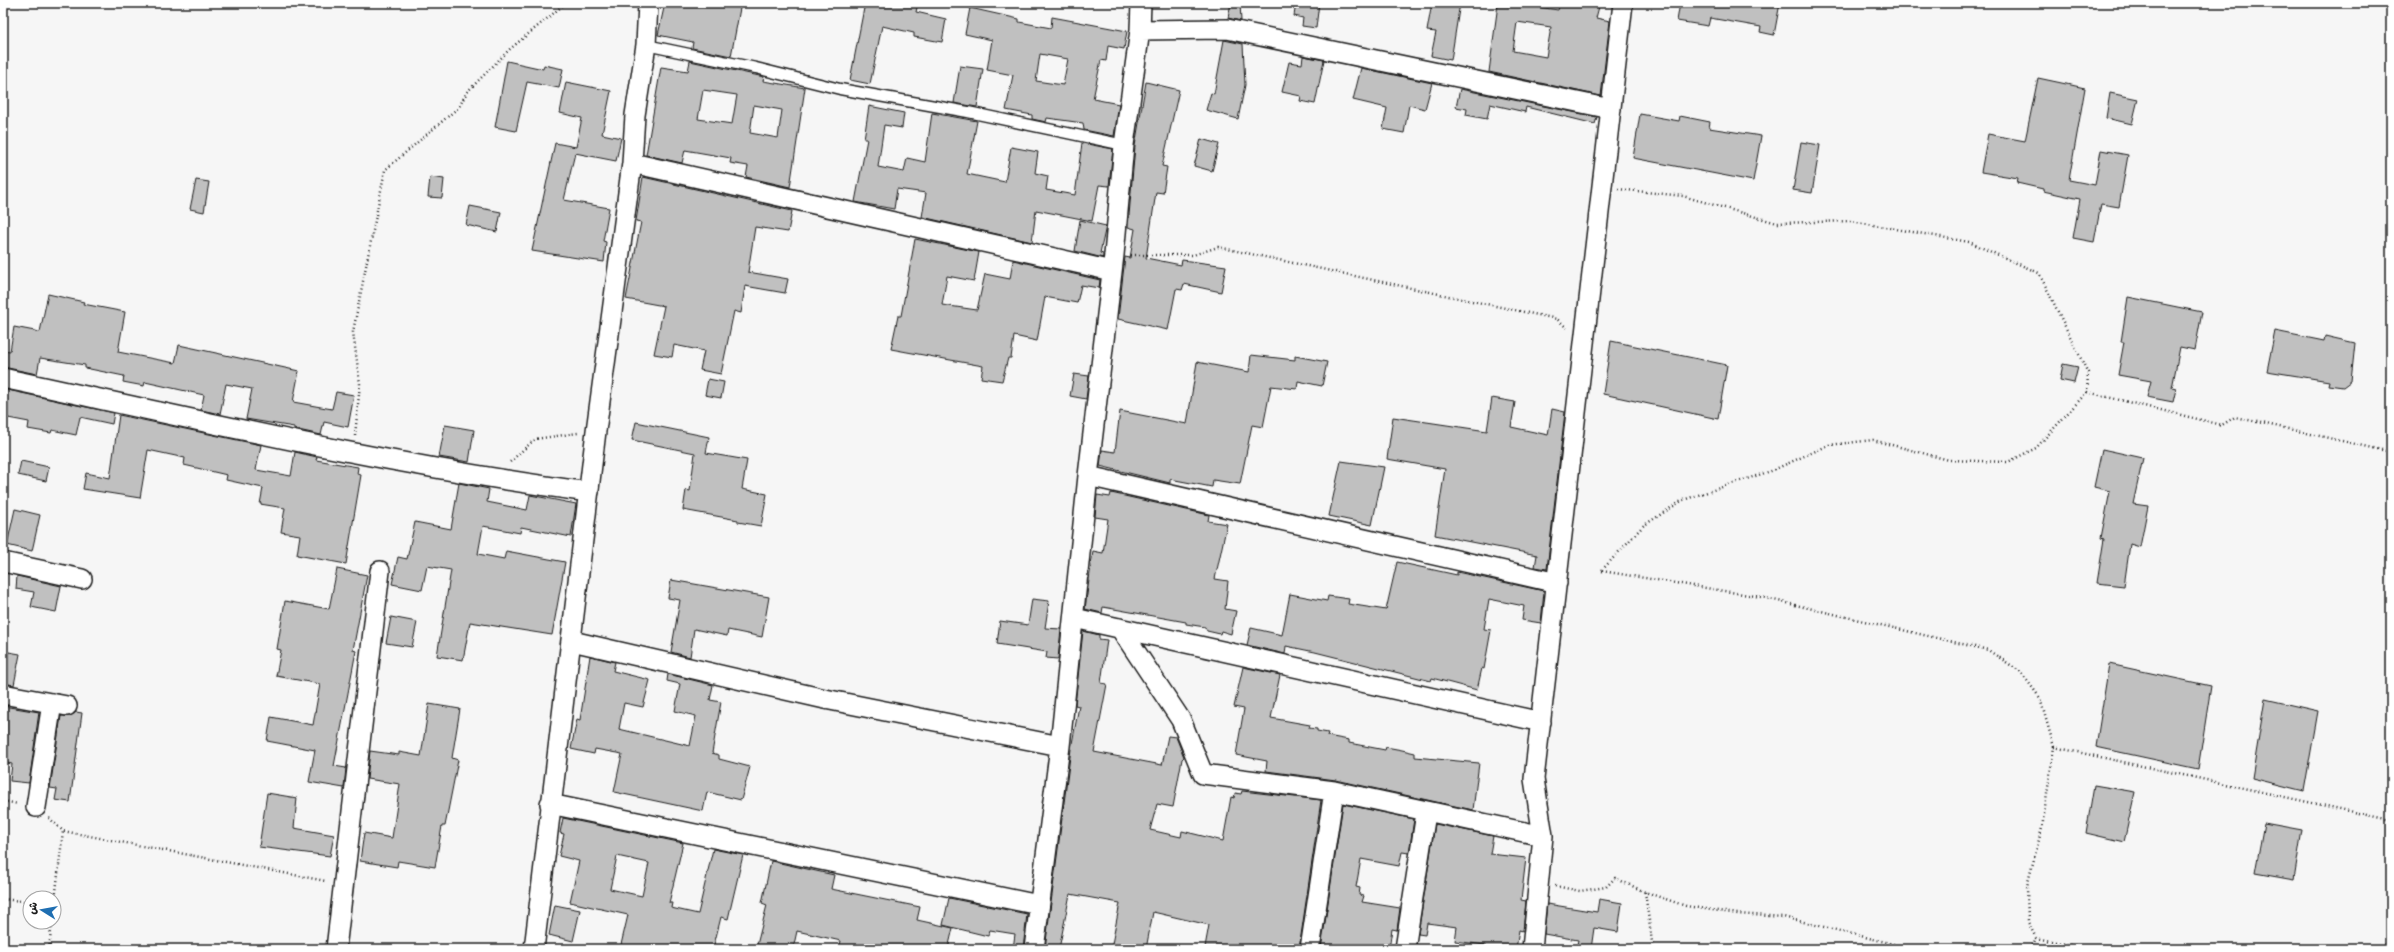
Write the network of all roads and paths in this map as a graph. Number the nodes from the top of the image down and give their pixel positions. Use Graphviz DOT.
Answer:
graph roads {
  1 [pos="566,3"];
  2 [pos="648,3"];
  3 [pos="1141,3"];
  4 [pos="1623,3"];
  5 [pos="1140,30"];
  6 [pos="646,45"];
  7 [pos="1611,109"];
  8 [pos="1124,145"];
  9 [pos="632,163"];
  10 [pos="1602,188"];
  11 [pos="1113,263"];
  12 [pos="1585,340"];
  13 [pos="3,378"];
  14 [pos="2087,392"];
  15 [pos="596,431"];
  16 [pos="353,452"];
  17 [pos="2391,452"];
  18 [pos="1088,476"];
  19 [pos="491,479"];
  20 [pos="589,492"];
  21 [pos="3,562"];
  22 [pos="380,572"];
  23 [pos="82,578"];
  24 [pos="1557,582"];
  25 [pos="1074,618"];
  26 [pos="1120,628"];
  27 [pos="572,641"];
  28 [pos="3,694"];
  29 [pos="1541,722"];
  30 [pos="1060,746"];
  31 [pos="2054,747"];
  32 [pos="1334,791"];
  33 [pos="3,801"];
  34 [pos="550,804"];
  35 [pos="36,807"];
  36 [pos="1426,813"];
  37 [pos="2391,820"];
  38 [pos="63,832"];
  39 [pos="1543,836"];
  40 [pos="1538,883"];
  41 [pos="343,884"];
  42 [pos="56,890"];
  43 [pos="1645,892"];
  44 [pos="3,899"];
  45 [pos="22,901"];
  46 [pos="1039,905"];
  47 [pos="51,930"];
  48 [pos="2036,938"];
  49 [pos="49,949"];
  50 [pos="336,949"];
  51 [pos="534,949"];
  52 [pos="1034,949"];
  53 [pos="1310,949"];
  54 [pos="1405,949"];
  55 [pos="1532,949"];
  56 [pos="1653,949"];
  57 [pos="1914,949"];
  58 [pos="2031,949"];
  59 [pos="2090,949"];
  1 -- 16 [label="path"];
  2 -- 6 [label="street"];
  3 -- 5 [label="street"];
  4 -- 7 [label="street"];
  5 -- 7 [label="street"];
  5 -- 8 [label="street"];
  6 -- 8 [label="lane"];
  6 -- 9 [label="street"];
  7 -- 10 [label="street"];
  8 -- 11 [label="street"];
  9 -- 11 [label="street"];
  9 -- 15 [label="street"];
  10 -- 12 [label="street"];
  10 -- 14 [label="path"];
  11 -- 12 [label="path"];
  11 -- 18 [label="street"];
  12 -- 24 [label="street"];
  13 -- 16 [label="street"];
  14 -- 17 [label="path"];
  14 -- 31 [label="path"];
  15 -- 19 [label="path"];
  15 -- 20 [label="street"];
  16 -- 19 [label="street"];
  18 -- 24 [label="street"];
  18 -- 25 [label="street"];
  19 -- 20 [label="street"];
  20 -- 27 [label="street"];
  21 -- 23 [label="street"];
  22 -- 41 [label="street"];
  24 -- 29 [label="street"];
  25 -- 26 [label="street"];
  25 -- 30 [label="street"];
  26 -- 29 [label="street"];
  26 -- 32 [label="street"];
  27 -- 30 [label="street"];
  27 -- 34 [label="street"];
  28 -- 35 [label="street"];
  29 -- 39 [label="street"];
  30 -- 46 [label="street"];
  31 -- 37 [label="path"];
  31 -- 48 [label="path"];
  32 -- 36 [label="street"];
  32 -- 53 [label="street"];
  33 -- 35 [label="path"];
  34 -- 46 [label="street"];
  34 -- 51 [label="street"];
  35 -- 38 [label="path"];
  36 -- 39 [label="street"];
  36 -- 54 [label="street"];
  38 -- 41 [label="path"];
  38 -- 42 [label="path"];
  39 -- 40 [label="street"];
  40 -- 43 [label="path"];
  40 -- 55 [label="street"];
  41 -- 50 [label="street"];
  43 -- 56 [label="path"];
  43 -- 57 [label="path"];
  44 -- 45 [label="path"];
  46 -- 52 [label="street"];
  47 -- 49 [label="path"];
  48 -- 58 [label="path"];
  48 -- 59 [label="path"];
}
